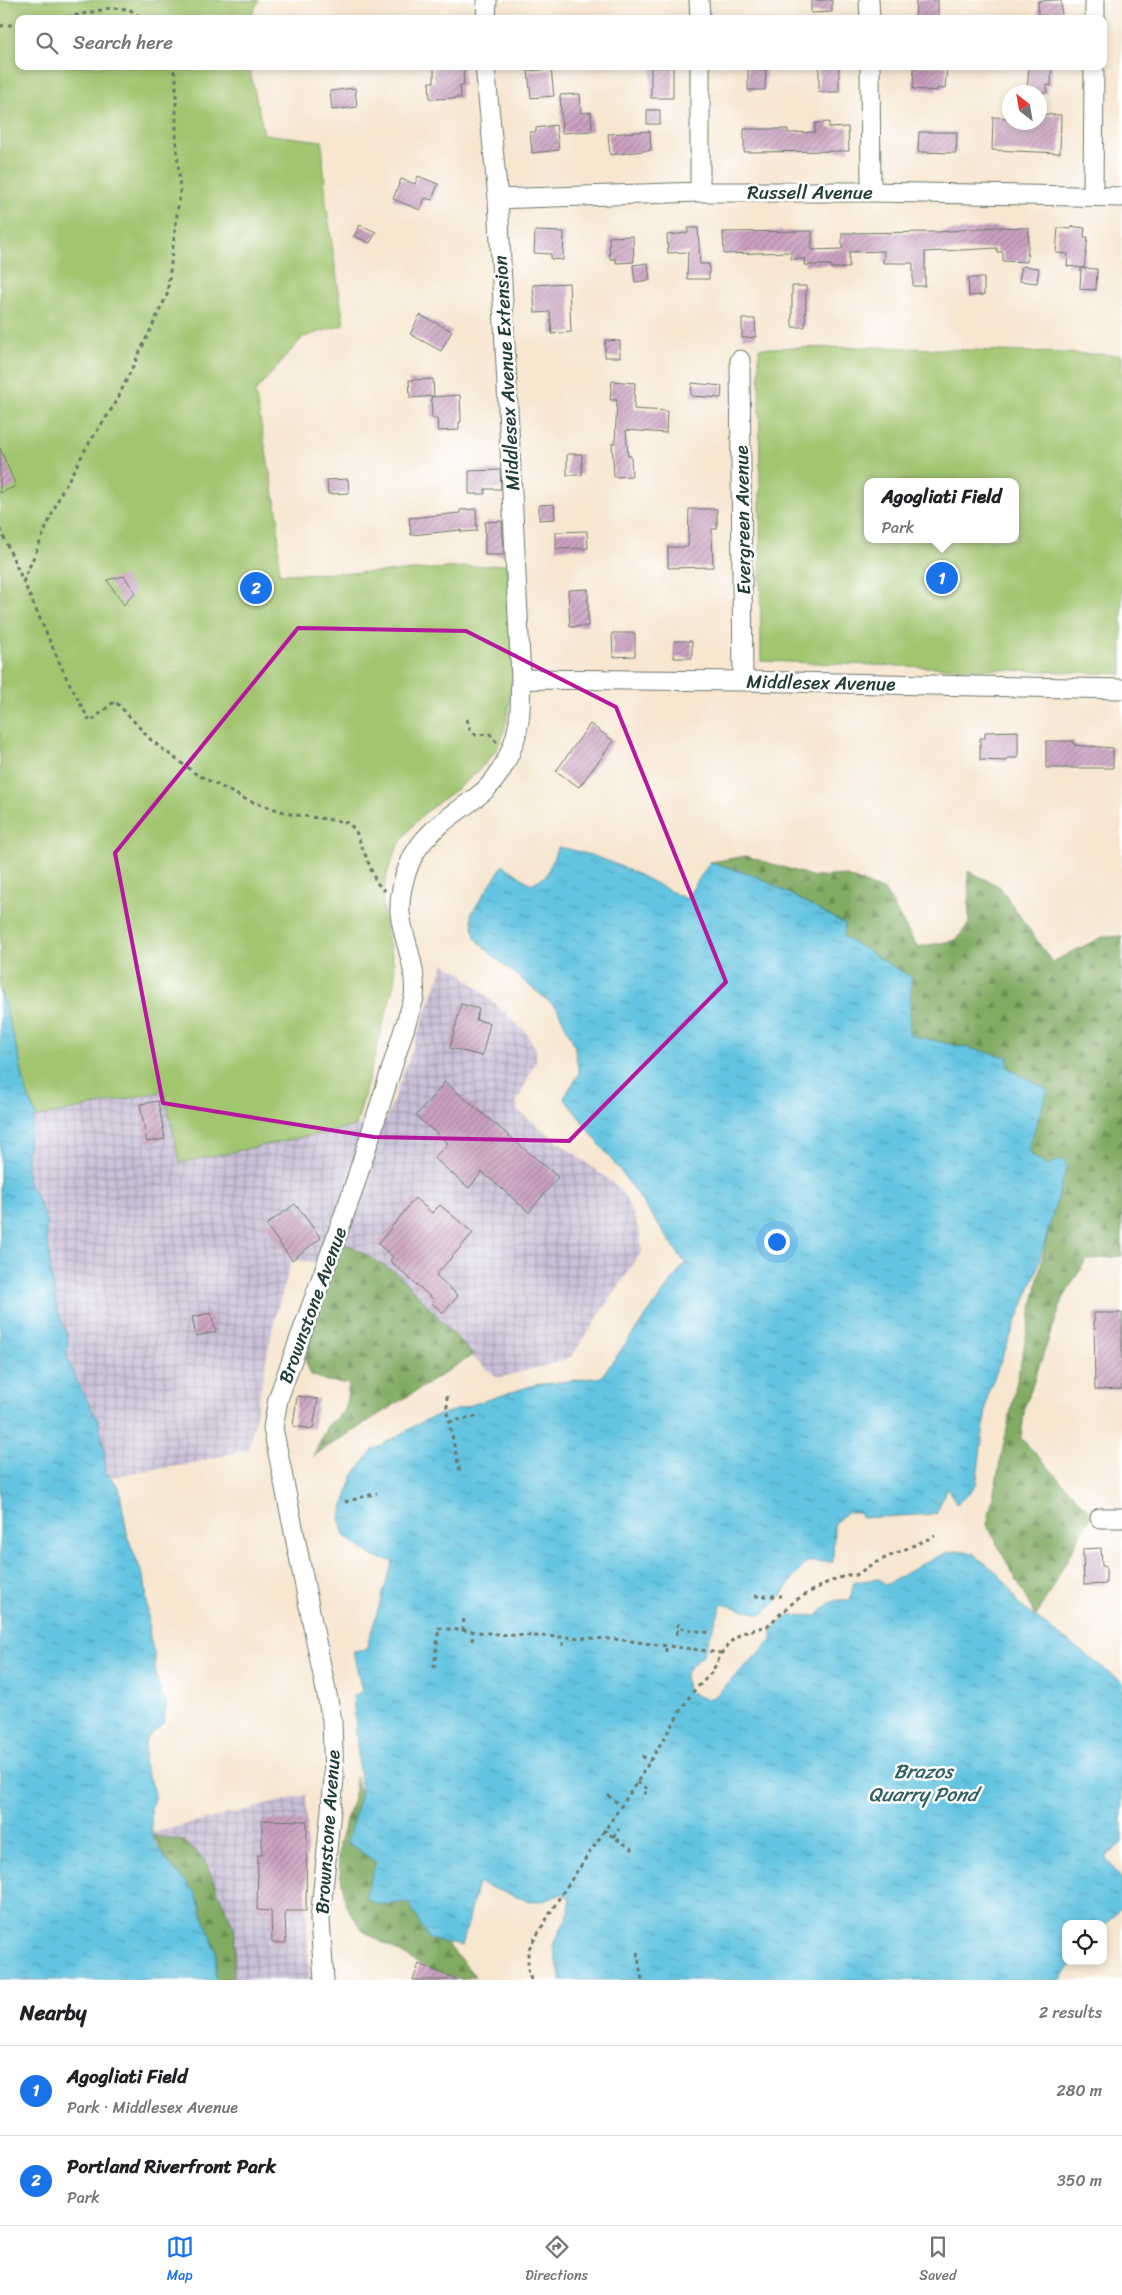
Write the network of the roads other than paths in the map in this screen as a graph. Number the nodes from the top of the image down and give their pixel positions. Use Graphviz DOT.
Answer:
graph roads {
  1 [pos="487,0"];
  2 [pos="700,0"];
  3 [pos="869,0"];
  4 [pos="1095,0"];
  5 [pos="486,15"];
  6 [pos="700,15"];
  7 [pos="870,15"];
  8 [pos="1095,15"];
  9 [pos="485,70"];
  10 [pos="700,70"];
  11 [pos="870,70"];
  12 [pos="1094,70"];
  13 [pos="700,192"];
  14 [pos="871,192"];
  15 [pos="1093,196"];
  16 [pos="1122,197"];
  17 [pos="498,198"];
  18 [pos="740,360"];
  19 [pos="520,679"];
  20 [pos="743,681"];
  21 [pos="1122,689"];
  22 [pos="1100,1518"];
  23 [pos="1122,1518"];
  24 [pos="324,1980"];
  1 -- 5 [label="street"];
  2 -- 6 [label="street"];
  3 -- 7 [label="street"];
  4 -- 8 [label="street"];
  9 -- 17 [label="street, Middlesex Avenue Extension"];
  10 -- 13 [label="street"];
  11 -- 14 [label="street"];
  12 -- 15 [label="street"];
  13 -- 14 [label="street, Russell Avenue"];
  13 -- 17 [label="street, Russell Avenue"];
  14 -- 15 [label="street, Russell Avenue"];
  15 -- 16 [label="street, Russell Avenue"];
  17 -- 19 [label="street, Middlesex Avenue Extension"];
  18 -- 20 [label="street, Evergreen Avenue"];
  19 -- 20 [label="street, Middlesex Avenue"];
  19 -- 24 [label="street, Brownstone Avenue"];
  20 -- 21 [label="street, Middlesex Avenue"];
  22 -- 23 [label="street"];
}
